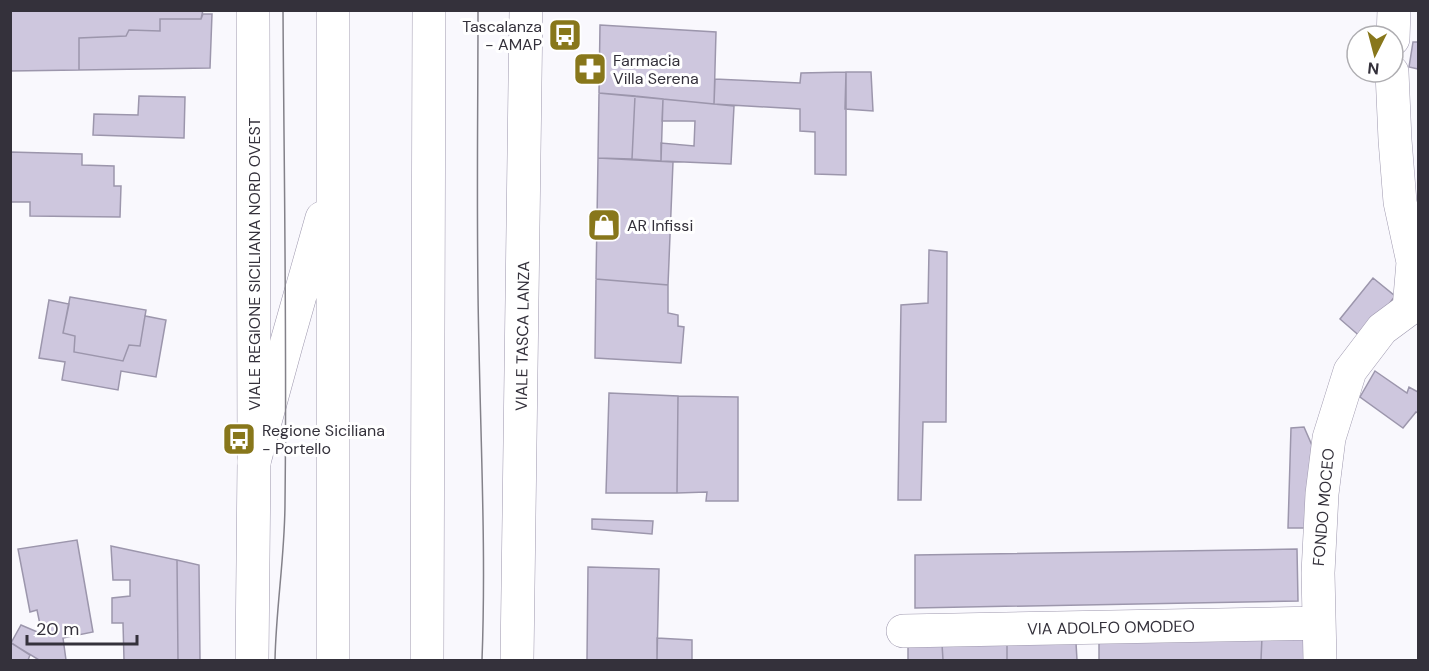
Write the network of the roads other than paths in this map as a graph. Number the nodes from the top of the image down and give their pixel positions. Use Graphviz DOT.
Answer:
graph roads {
  1 [pos="253,10"];
  2 [pos="333,10"];
  3 [pos="429,10"];
  4 [pos="526,10"];
  5 [pos="1393,84"];
  6 [pos="333,182"];
  7 [pos="1414,292"];
  8 [pos="254,462"];
  9 [pos="1319,623"];
  10 [pos="903,631"];
  11 [pos="252,660"];
  12 [pos="333,660"];
  13 [pos="427,660"];
  14 [pos="517,660"];
  15 [pos="1320,660"];
  1 -- 8 [label="street, VIALE REGIONE SICILIANA NORD OVEST"];
  2 -- 6 [label="street"];
  3 -- 13 [label="street"];
  4 -- 14 [label="street, VIALE TASCA LANZA"];
  5 -- 7 [label="street"];
  6 -- 8 [label="street"];
  6 -- 12 [label="street"];
  7 -- 9 [label="street, FONDO MOCEO"];
  8 -- 11 [label="street, VIALE REGIONE SICILIANA NORD OVEST"];
  9 -- 10 [label="street, VIA ADOLFO OMODEO"];
  9 -- 15 [label="street, FONDO MOCEO"];
}
